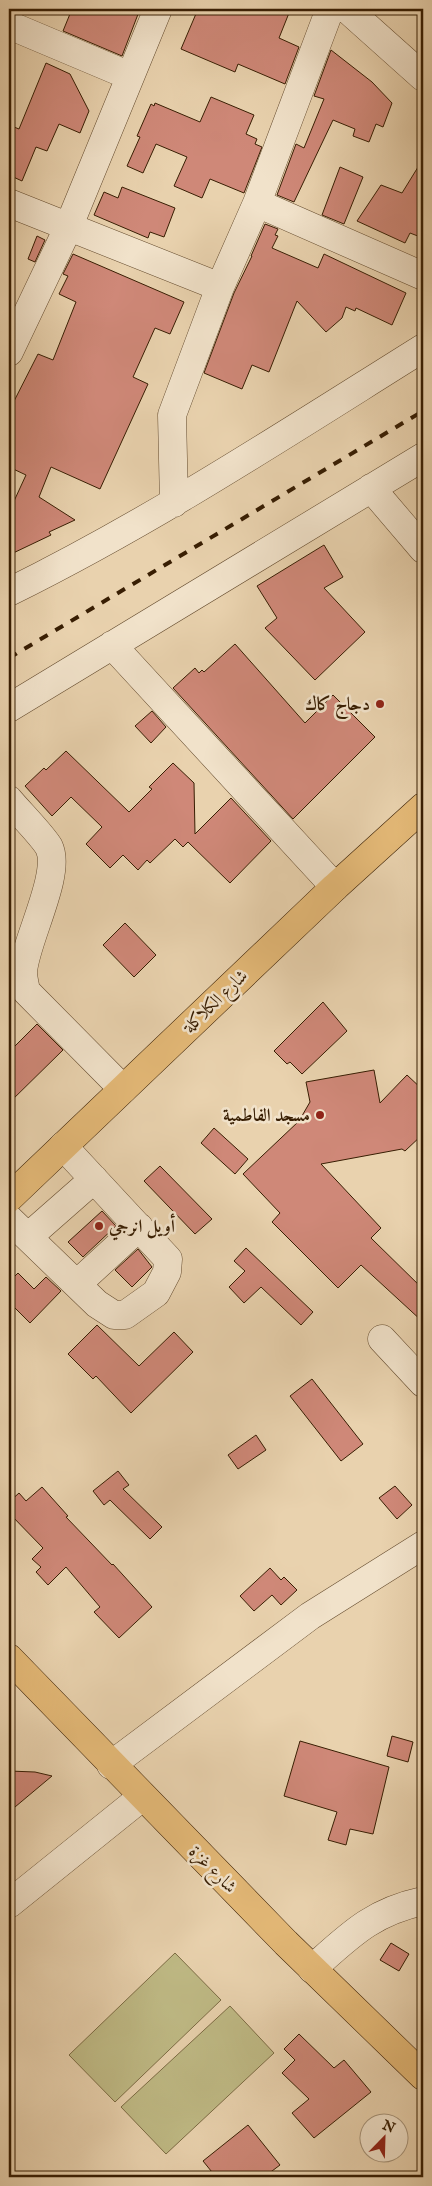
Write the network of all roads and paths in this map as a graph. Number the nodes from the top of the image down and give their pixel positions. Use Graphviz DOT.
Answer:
graph roads {
  1 [pos="158,9"];
  2 [pos="330,9"];
  3 [pos="347,9"];
  4 [pos="9,25"];
  5 [pos="130,76"];
  6 [pos="423,77"];
  7 [pos="9,203"];
  8 [pos="257,203"];
  9 [pos="68,228"];
  10 [pos="423,276"];
  11 [pos="220,287"];
  12 [pos="423,348"];
  13 [pos="9,352"];
  14 [pos="423,456"];
  15 [pos="371,488"];
  16 [pos="174,503"];
  17 [pos="423,549"];
  18 [pos="9,592"];
  19 [pos="112,645"];
  20 [pos="9,708"];
  21 [pos="9,800"];
  22 [pos="423,807"];
  23 [pos="334,887"];
  24 [pos="123,1089"];
  25 [pos="63,1146"];
  26 [pos="94,1179"];
  27 [pos="9,1198"];
  28 [pos="18,1228"];
  29 [pos="139,1228"];
  30 [pos="77,1284"];
  31 [pos="382,1339"];
  32 [pos="423,1383"];
  33 [pos="423,1545"];
  34 [pos="9,1658"];
  35 [pos="111,1765"];
  36 [pos="142,1797"];
  37 [pos="423,1901"];
  38 [pos="9,1904"];
  39 [pos="312,1969"];
  40 [pos="423,2076"];
  1 -- 5 [label="street"];
  2 -- 8 [label="street"];
  3 -- 6 [label="street"];
  4 -- 5 [label="street"];
  5 -- 9 [label="street"];
  7 -- 9 [label="street"];
  8 -- 10 [label="street"];
  8 -- 11 [label="street"];
  9 -- 11 [label="street"];
  9 -- 13 [label="street"];
  11 -- 16 [label="street"];
  12 -- 16 [label="street"];
  14 -- 15 [label="street"];
  15 -- 17 [label="street"];
  15 -- 19 [label="street"];
  16 -- 18 [label="street"];
  19 -- 20 [label="street"];
  19 -- 23 [label="street"];
  21 -- 24 [label="street"];
  22 -- 23 [label="main road, شارع الكلاكلة"];
  23 -- 24 [label="main road, شارع الكلاكلة"];
  24 -- 25 [label="main road, شارع الكلاكلة"];
  25 -- 26 [label="street"];
  25 -- 27 [label="main road, شارع الكلاكلة"];
  26 -- 28 [label="street"];
  26 -- 29 [label="street"];
  28 -- 30 [label="street"];
  29 -- 30 [label="street"];
  29 -- 30 [label="street"];
  31 -- 32 [label="street"];
  33 -- 35 [label="street"];
  34 -- 35 [label="main road, شارع غزة"];
  35 -- 36 [label="main road, شارع غزة"];
  36 -- 38 [label="street"];
  36 -- 39 [label="main road, شارع غزة"];
  37 -- 39 [label="street"];
  39 -- 40 [label="main road, شارع غزة"];
}
